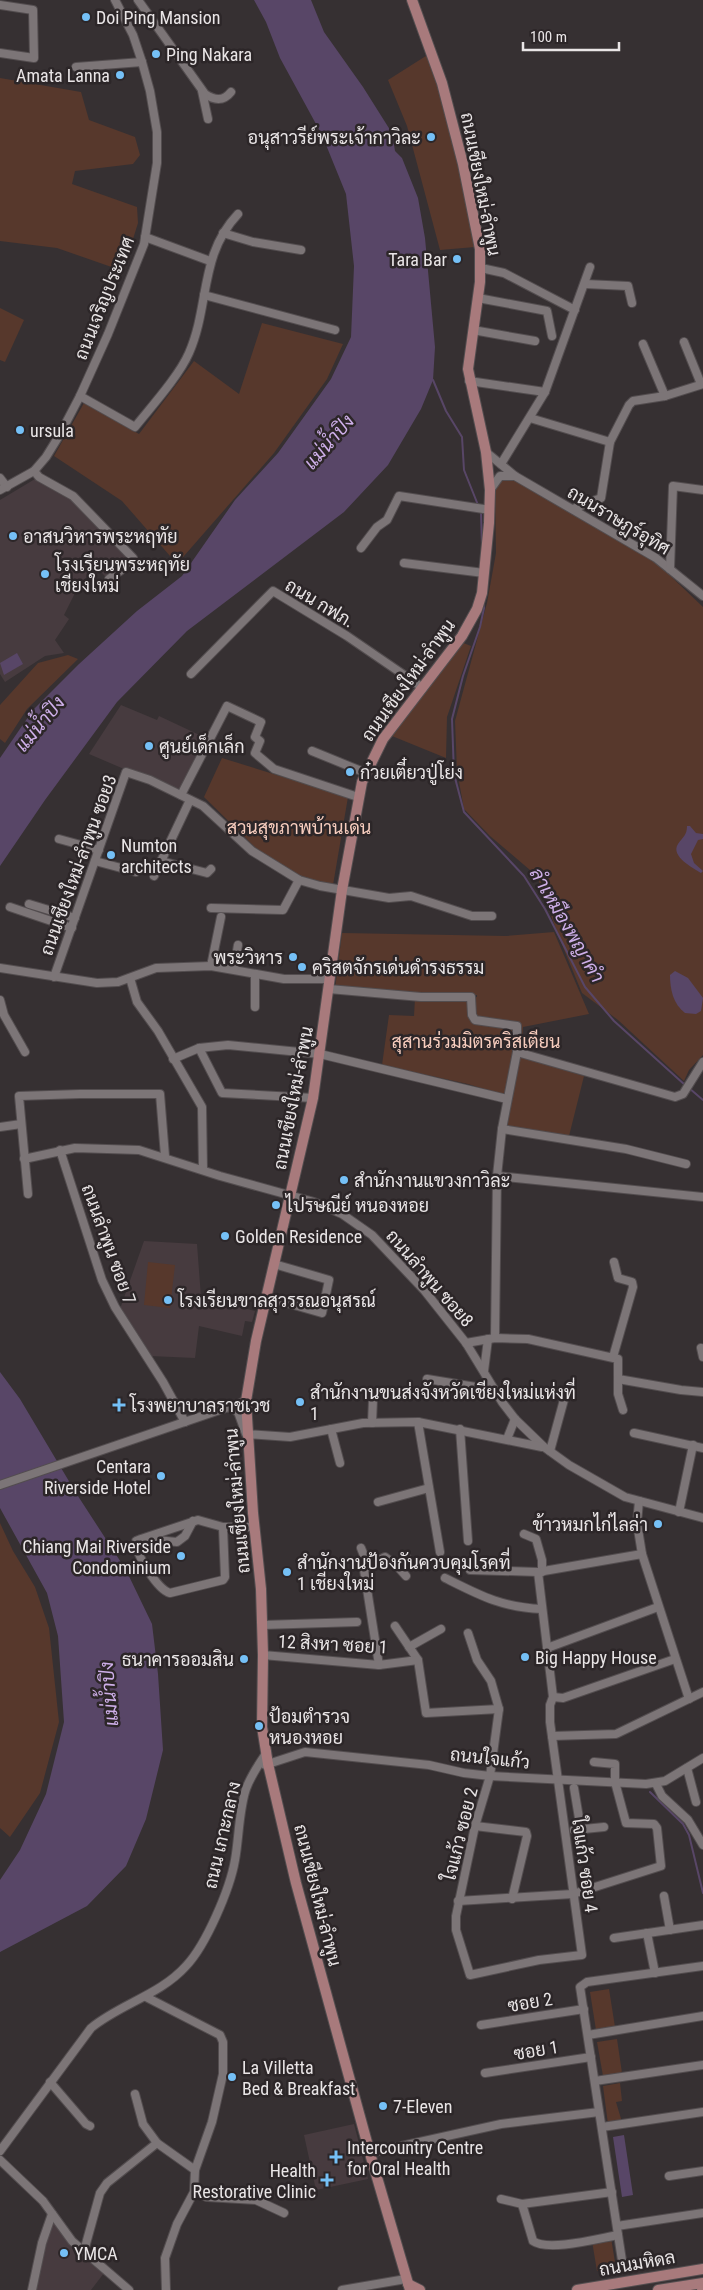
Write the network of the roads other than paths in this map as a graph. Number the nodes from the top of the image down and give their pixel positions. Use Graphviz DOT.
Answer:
graph roads {
  1 [pos="126,0"];
  2 [pos="138,0"];
  3 [pos="412,0"];
  4 [pos="115,2"];
  5 [pos="0,5"];
  6 [pos="0,52"];
  7 [pos="142,62"];
  8 [pos="76,67"];
  9 [pos="201,90"];
  10 [pos="231,92"];
  11 [pos="208,120"];
  12 [pos="238,214"];
  13 [pos="223,233"];
  14 [pos="145,237"];
  15 [pos="301,250"];
  16 [pos="210,261"];
  17 [pos="590,267"];
  18 [pos="481,268"];
  19 [pos="585,284"];
  20 [pos="204,295"];
  21 [pos="478,298"];
  22 [pos="632,303"];
  23 [pos="575,310"];
  24 [pos="335,330"];
  25 [pos="473,330"];
  26 [pos="552,336"];
  27 [pos="535,342"];
  28 [pos="684,342"];
  29 [pos="643,344"];
  30 [pos="469,381"];
  31 [pos="702,384"];
  32 [pos="545,392"];
  33 [pos="80,396"];
  34 [pos="665,396"];
  35 [pos="530,418"];
  36 [pos="610,442"];
  37 [pos="486,452"];
  38 [pos="501,464"];
  39 [pos="34,471"];
  40 [pos="516,476"];
  41 [pos="0,478"];
  42 [pos="4,489"];
  43 [pos="490,490"];
  44 [pos="703,490"];
  45 [pos="573,509"];
  46 [pos="484,510"];
  47 [pos="361,548"];
  48 [pos="404,563"];
  49 [pos="670,569"];
  50 [pos="484,572"];
  51 [pos="110,579"];
  52 [pos="703,596"];
  53 [pos="191,674"];
  54 [pos="423,688"];
  55 [pos="312,751"];
  56 [pos="366,773"];
  57 [pos="181,795"];
  58 [pos="358,797"];
  59 [pos="190,800"];
  60 [pos="59,839"];
  61 [pos="98,850"];
  62 [pos="95,861"];
  63 [pos="161,861"];
  64 [pos="211,869"];
  65 [pos="136,872"];
  66 [pos="154,876"];
  67 [pos="299,880"];
  68 [pos="342,890"];
  69 [pos="29,904"];
  70 [pos="10,907"];
  71 [pos="211,908"];
  72 [pos="492,916"];
  73 [pos="221,917"];
  74 [pos="75,918"];
  75 [pos="72,928"];
  76 [pos="238,945"];
  77 [pos="211,966"];
  78 [pos="0,968"];
  79 [pos="234,970"];
  80 [pos="255,974"];
  81 [pos="54,977"];
  82 [pos="130,978"];
  83 [pos="329,984"];
  84 [pos="0,1000"];
  85 [pos="254,1007"];
  86 [pos="199,1048"];
  87 [pos="25,1052"];
  88 [pos="517,1052"];
  89 [pos="320,1054"];
  90 [pos="173,1058"];
  91 [pos="703,1062"];
  92 [pos="313,1098"];
  93 [pos="507,1099"];
  94 [pos="22,1124"];
  95 [pos="0,1128"];
  96 [pos="502,1129"];
  97 [pos="60,1150"];
  98 [pos="165,1156"];
  99 [pos="24,1159"];
  100 [pos="686,1164"];
  101 [pos="203,1170"];
  102 [pos="497,1176"];
  103 [pos="28,1194"];
  104 [pos="290,1196"];
  105 [pos="703,1197"];
  106 [pos="614,1262"];
  107 [pos="274,1264"];
  108 [pos="266,1297"];
  109 [pos="492,1339"];
  110 [pos="466,1343"];
  111 [pos="701,1348"];
  112 [pos="703,1357"];
  113 [pos="616,1358"];
  114 [pos="484,1371"];
  115 [pos="427,1379"];
  116 [pos="618,1379"];
  117 [pos="248,1387"];
  118 [pos="494,1390"];
  119 [pos="703,1392"];
  120 [pos="565,1396"];
  121 [pos="373,1399"];
  122 [pos="246,1401"];
  123 [pos="227,1408"];
  124 [pos="623,1410"];
  125 [pos="515,1419"];
  126 [pos="185,1422"];
  127 [pos="418,1422"];
  128 [pos="372,1423"];
  129 [pos="460,1429"];
  130 [pos="331,1430"];
  131 [pos="634,1433"];
  132 [pos="246,1434"];
  133 [pos="507,1439"];
  134 [pos="693,1445"];
  135 [pos="703,1448"];
  136 [pos="547,1449"];
  137 [pos="340,1463"];
  138 [pos="0,1485"];
  139 [pos="429,1488"];
  140 [pos="640,1501"];
  141 [pos="378,1502"];
  142 [pos="679,1512"];
  143 [pos="703,1518"];
  144 [pos="193,1521"];
  145 [pos="223,1527"];
  146 [pos="254,1527"];
  147 [pos="524,1534"];
  148 [pos="141,1538"];
  149 [pos="468,1541"];
  150 [pos="361,1548"];
  151 [pos="440,1552"];
  152 [pos="642,1554"];
  153 [pos="407,1558"];
  154 [pos="368,1566"];
  155 [pos="398,1567"];
  156 [pos="470,1570"];
  157 [pos="540,1572"];
  158 [pos="406,1576"];
  159 [pos="445,1578"];
  160 [pos="658,1607"];
  161 [pos="542,1609"];
  162 [pos="357,1622"];
  163 [pos="262,1625"];
  164 [pos="395,1626"];
  165 [pos="441,1629"];
  166 [pos="468,1633"];
  167 [pos="410,1647"];
  168 [pos="547,1648"];
  169 [pos="263,1655"];
  170 [pos="675,1659"];
  171 [pos="418,1660"];
  172 [pos="379,1665"];
  173 [pos="703,1692"];
  174 [pos="553,1697"];
  175 [pos="689,1699"];
  176 [pos="498,1708"];
  177 [pos="552,1736"];
  178 [pos="703,1758"];
  179 [pos="594,1762"];
  180 [pos="263,1765"];
  181 [pos="687,1768"];
  182 [pos="490,1776"];
  183 [pos="557,1780"];
  184 [pos="615,1782"];
  185 [pos="656,1784"];
  186 [pos="574,1788"];
  187 [pos="696,1802"];
  188 [pos="475,1826"];
  189 [pos="604,1827"];
  190 [pos="564,1830"];
  191 [pos="577,1830"];
  192 [pos="703,1845"];
  193 [pos="573,1894"];
  194 [pos="664,1896"];
  195 [pos="512,1899"];
  196 [pos="458,1900"];
  197 [pos="703,1925"];
  198 [pos="670,1930"];
  199 [pos="647,1934"];
  200 [pos="614,1938"];
  201 [pos="582,1955"];
  202 [pos="703,1966"];
  203 [pos="655,1973"];
  204 [pos="146,1997"];
  205 [pos="584,2009"];
  206 [pos="703,2016"];
  207 [pos="482,2024"];
  208 [pos="588,2035"];
  209 [pos="591,2057"];
  210 [pos="703,2065"];
  211 [pos="485,2073"];
  212 [pos="595,2081"];
  213 [pos="50,2082"];
  214 [pos="135,2094"];
  215 [pos="599,2112"];
  216 [pos="703,2112"];
  217 [pos="90,2126"];
  218 [pos="602,2127"];
  219 [pos="158,2143"];
  220 [pos="0,2151"];
  221 [pos="370,2153"];
  222 [pos="0,2160"];
  223 [pos="195,2170"];
  224 [pos="703,2171"];
  225 [pos="669,2176"];
  226 [pos="194,2192"];
  227 [pos="612,2192"];
  228 [pos="501,2199"];
  229 [pos="522,2204"];
  230 [pos="284,2213"];
  231 [pos="52,2214"];
  232 [pos="703,2214"];
  233 [pos="617,2226"];
  234 [pos="618,2235"];
  235 [pos="84,2251"];
  236 [pos="623,2267"];
  237 [pos="703,2269"];
  238 [pos="703,2274"];
  239 [pos="689,2280"];
  240 [pos="703,2283"];
  241 [pos="407,2286"];
  242 [pos="32,2290"];
  243 [pos="130,2290"];
  244 [pos="166,2290"];
  245 [pos="342,2290"];
  246 [pos="420,2290"];
  247 [pos="577,2290"];
  248 [pos="610,2290"];
  249 [pos="658,2290"];
  1 -- 4 [label="street"];
  2 -- 9 [label="street"];
  3 -- 18 [label="main road, ถนนเชียงใหม่-ลำพูน"];
  4 -- 7 [label="street, ถนนเจริญประเทศ"];
  5 -- 6 [label="street"];
  7 -- 8 [label="street"];
  7 -- 14 [label="street, ถนนเจริญประเทศ"];
  9 -- 10 [label="street"];
  9 -- 11 [label="street"];
  12 -- 13 [label="street"];
  13 -- 15 [label="street"];
  13 -- 16 [label="street"];
  14 -- 16 [label="street"];
  14 -- 33 [label="street, ถนนเจริญประเทศ"];
  16 -- 20 [label="street"];
  17 -- 19 [label="street"];
  18 -- 21 [label="main road, ถนนเชียงใหม่-ลำพูน"];
  18 -- 23 [label="street"];
  19 -- 22 [label="street"];
  19 -- 23 [label="street"];
  20 -- 24 [label="street"];
  20 -- 33 [label="street"];
  21 -- 25 [label="main road, ถนนเชียงใหม่-ลำพูน"];
  21 -- 26 [label="street"];
  23 -- 32 [label="street"];
  25 -- 27 [label="street"];
  25 -- 30 [label="main road, ถนนเชียงใหม่-ลำพูน"];
  28 -- 31 [label="street"];
  29 -- 34 [label="street"];
  30 -- 32 [label="street"];
  30 -- 37 [label="main road, ถนนเชียงใหม่-ลำพูน"];
  31 -- 34 [label="street"];
  32 -- 35 [label="street"];
  33 -- 39 [label="street, ถนนเจริญประเทศ"];
  34 -- 36 [label="street"];
  35 -- 36 [label="street"];
  35 -- 38 [label="street"];
  36 -- 45 [label="street"];
  37 -- 38 [label="street, ถนนราษฎร์อุทิศ"];
  37 -- 43 [label="main road, ถนนเชียงใหม่-ลำพูน"];
  38 -- 40 [label="street, ถนนราษฎร์อุทิศ"];
  39 -- 42 [label="street, ถนนเจริญประเทศ"];
  39 -- 51 [label="street"];
  40 -- 43 [label="street"];
  40 -- 45 [label="street, ถนนราษฎร์อุทิศ"];
  41 -- 42 [label="street"];
  43 -- 46 [label="main road, ถนนเชียงใหม่-ลำพูน"];
  44 -- 49 [label="street"];
  45 -- 49 [label="street, ถนนราษฎร์อุทิศ"];
  46 -- 47 [label="street"];
  46 -- 50 [label="main road, ถนนเชียงใหม่-ลำพูน"];
  48 -- 50 [label="street"];
  49 -- 52 [label="street, ถนนราษฎร์อุทิศ"];
  50 -- 54 [label="main road, ถนนเชียงใหม่-ลำพูน"];
  53 -- 54 [label="street, ถนน กฟภ."];
  54 -- 56 [label="main road, ถนนเชียงใหม่-ลำพูน"];
  55 -- 56 [label="street"];
  56 -- 58 [label="main road, ถนนเชียงใหม่-ลำพูน"];
  57 -- 58 [label="street"];
  57 -- 59 [label="street, ถนนเชียงใหม่-ลำพูน ซอย3"];
  57 -- 61 [label="street, ถนนเชียงใหม่-ลำพูน ซอย3"];
  58 -- 68 [label="main road, ถนนเชียงใหม่-ลำพูน"];
  59 -- 63 [label="street"];
  59 -- 67 [label="street, ถนนเชียงใหม่-ลำพูน ซอย3"];
  60 -- 61 [label="street"];
  61 -- 62 [label="street, ถนนเชียงใหม่-ลำพูน ซอย3"];
  62 -- 65 [label="street"];
  62 -- 74 [label="street, ถนนเชียงใหม่-ลำพูน ซอย3"];
  63 -- 64 [label="street"];
  63 -- 66 [label="street"];
  67 -- 68 [label="street, ถนนเชียงใหม่-ลำพูน ซอย3"];
  67 -- 71 [label="street"];
  68 -- 72 [label="street, ถนนเชียงใหม่-ลำพูน ซอย3"];
  68 -- 83 [label="main road, ถนนเชียงใหม่-ลำพูน"];
  69 -- 74 [label="street"];
  70 -- 75 [label="street"];
  73 -- 77 [label="street"];
  74 -- 75 [label="street, ถนนเชียงใหม่-ลำพูน ซอย3"];
  75 -- 81 [label="street, ถนนเชียงใหม่-ลำพูน ซอย3"];
  76 -- 79 [label="street"];
  77 -- 79 [label="street"];
  77 -- 82 [label="street"];
  78 -- 81 [label="street"];
  79 -- 80 [label="street"];
  80 -- 83 [label="street"];
  80 -- 85 [label="street"];
  81 -- 82 [label="street"];
  82 -- 90 [label="street"];
  83 -- 88 [label="street"];
  83 -- 89 [label="main road, ถนนเชียงใหม่-ลำพูน"];
  84 -- 87 [label="street"];
  86 -- 89 [label="street"];
  86 -- 90 [label="street"];
  86 -- 92 [label="street"];
  88 -- 91 [label="street"];
  88 -- 93 [label="street"];
  89 -- 92 [label="main road, ถนนเชียงใหม่-ลำพูน"];
  89 -- 93 [label="street"];
  90 -- 101 [label="street"];
  92 -- 104 [label="main road, ถนนเชียงใหม่-ลำพูน"];
  93 -- 96 [label="street"];
  94 -- 95 [label="street"];
  94 -- 98 [label="street"];
  94 -- 99 [label="street"];
  96 -- 100 [label="street"];
  96 -- 102 [label="street"];
  97 -- 98 [label="street, ถนนลำพูน ซอย8"];
  97 -- 99 [label="street, ถนนลำพูน ซอย8"];
  97 -- 126 [label="street, ถนนลำพูน ซอย 7"];
  98 -- 101 [label="street, ถนนลำพูน ซอย8"];
  99 -- 103 [label="street"];
  101 -- 104 [label="street, ถนนลำพูน ซอย8"];
  102 -- 105 [label="street"];
  102 -- 109 [label="street"];
  104 -- 107 [label="main road, ถนนเชียงใหม่-ลำพูน"];
  104 -- 110 [label="street, ถนนลำพูน ซอย8"];
  106 -- 113 [label="street"];
  107 -- 108 [label="main road, ถนนเชียงใหม่-ลำพูน"];
  107 -- 108 [label="street"];
  108 -- 117 [label="main road, ถนนเชียงใหม่-ลำพูน"];
  109 -- 110 [label="street, ถนนลำพูน ซอย8"];
  109 -- 113 [label="street, ถนนลำพูน ซอย8"];
  109 -- 114 [label="street"];
  110 -- 114 [label="street, ถนนลำพูน ซอย8"];
  111 -- 112 [label="street"];
  113 -- 116 [label="street"];
  114 -- 118 [label="street, ถนนลำพูน ซอย8"];
  115 -- 118 [label="street"];
  116 -- 119 [label="street"];
  116 -- 124 [label="street"];
  117 -- 122 [label="main road, ถนนเชียงใหม่-ลำพูน"];
  117 -- 123 [label="street"];
  118 -- 125 [label="street, ถนนลำพูน ซอย8"];
  120 -- 136 [label="street"];
  121 -- 128 [label="street"];
  122 -- 123 [label="street"];
  122 -- 132 [label="main road, ถนนเชียงใหม่-ลำพูน"];
  123 -- 126 [label="street"];
  123 -- 132 [label="street"];
  125 -- 133 [label="street"];
  125 -- 136 [label="street, ถนนลำพูน ซอย8"];
  126 -- 138 [label="street"];
  127 -- 128 [label="street"];
  127 -- 129 [label="street"];
  127 -- 139 [label="street"];
  128 -- 130 [label="street"];
  129 -- 133 [label="street"];
  129 -- 149 [label="street"];
  130 -- 132 [label="street"];
  130 -- 137 [label="street"];
  131 -- 134 [label="street"];
  132 -- 146 [label="main road, ถนนเชียงใหม่-ลำพูน"];
  133 -- 136 [label="street"];
  134 -- 135 [label="street"];
  134 -- 142 [label="street"];
  136 -- 140 [label="street"];
  139 -- 141 [label="street"];
  139 -- 151 [label="street"];
  140 -- 142 [label="street"];
  140 -- 152 [label="street"];
  142 -- 143 [label="street"];
  144 -- 145 [label="street"];
  144 -- 148 [label="street"];
  144 -- 148 [label="street"];
  145 -- 146 [label="street"];
  145 -- 148 [label="street"];
  146 -- 163 [label="main road, ถนนเชียงใหม่-ลำพูน"];
  147 -- 157 [label="street, ใจแก้ว ซอย 4"];
  150 -- 154 [label="street"];
  152 -- 157 [label="street"];
  152 -- 160 [label="street"];
  153 -- 155 [label="street"];
  154 -- 155 [label="street"];
  154 -- 172 [label="street"];
  155 -- 158 [label="street"];
  156 -- 157 [label="street"];
  157 -- 161 [label="street, ใจแก้ว ซอย 4"];
  159 -- 161 [label="street"];
  160 -- 168 [label="street"];
  160 -- 170 [label="street"];
  161 -- 168 [label="street, ใจแก้ว ซอย 4"];
  162 -- 163 [label="street"];
  163 -- 169 [label="main road, ถนนเชียงใหม่-ลำพูน"];
  164 -- 167 [label="street"];
  165 -- 167 [label="street"];
  166 -- 176 [label="street"];
  167 -- 171 [label="street"];
  168 -- 174 [label="street, ใจแก้ว ซอย 4"];
  169 -- 172 [label="street, 12 สิงหา ซอย 1"];
  169 -- 180 [label="main road, ถนนเชียงใหม่-ลำพูน"];
  170 -- 174 [label="street"];
  170 -- 175 [label="street"];
  171 -- 172 [label="street, 12 สิงหา ซอย 1"];
  171 -- 176 [label="street"];
  173 -- 175 [label="street"];
  174 -- 177 [label="street, ใจแก้ว ซอย 4"];
  175 -- 177 [label="street"];
  176 -- 182 [label="street"];
  177 -- 183 [label="street, ใจแก้ว ซอย 4"];
  178 -- 181 [label="street"];
  179 -- 184 [label="street"];
  180 -- 182 [label="street, ถนนใจแก้ว"];
  180 -- 204 [label="street, ถนน เกาะกลาง"];
  180 -- 221 [label="main road, ถนนเชียงใหม่-ลำพูน"];
  181 -- 185 [label="street"];
  181 -- 187 [label="street"];
  182 -- 183 [label="street, ถนนใจแก้ว"];
  182 -- 188 [label="street, ใจแก้ว ซอย 2"];
  183 -- 184 [label="street, ถนนใจแก้ว"];
  183 -- 190 [label="street, ใจแก้ว ซอย 4"];
  184 -- 185 [label="street, ถนนใจแก้ว"];
  184 -- 193 [label="street, ใจแก้ว ซอย 2"];
  185 -- 192 [label="street"];
  186 -- 191 [label="street"];
  188 -- 195 [label="street"];
  188 -- 196 [label="street, ใจแก้ว ซอย 2"];
  189 -- 191 [label="street"];
  190 -- 191 [label="street"];
  190 -- 193 [label="street, ใจแก้ว ซอย 4"];
  193 -- 195 [label="street, ใจแก้ว ซอย 2"];
  193 -- 201 [label="street, ใจแก้ว ซอย 4"];
  194 -- 198 [label="street"];
  195 -- 196 [label="street, ใจแก้ว ซอย 2"];
  196 -- 201 [label="street, ใจแก้ว ซอย 2"];
  197 -- 198 [label="street"];
  198 -- 199 [label="street"];
  199 -- 200 [label="street"];
  199 -- 203 [label="street"];
  202 -- 203 [label="street"];
  203 -- 205 [label="street"];
  204 -- 213 [label="street, ถนน เกาะกลาง"];
  204 -- 223 [label="street"];
  205 -- 207 [label="street, ซอย 2"];
  205 -- 208 [label="street"];
  206 -- 208 [label="street"];
  208 -- 209 [label="street"];
  209 -- 211 [label="street, ซอย 1"];
  209 -- 212 [label="street"];
  210 -- 212 [label="street"];
  212 -- 215 [label="street"];
  213 -- 217 [label="street"];
  213 -- 220 [label="street, ถนน เกาะกลาง"];
  214 -- 219 [label="street"];
  215 -- 218 [label="street"];
  215 -- 221 [label="street"];
  216 -- 218 [label="street"];
  218 -- 227 [label="street"];
  219 -- 223 [label="street"];
  219 -- 235 [label="street"];
  221 -- 241 [label="main road, ถนนเชียงใหม่-ลำพูน"];
  222 -- 231 [label="street"];
  223 -- 226 [label="street"];
  224 -- 225 [label="street"];
  226 -- 230 [label="street"];
  226 -- 244 [label="street"];
  227 -- 229 [label="street"];
  227 -- 233 [label="street"];
  228 -- 229 [label="street"];
  229 -- 234 [label="street"];
  231 -- 235 [label="street"];
  231 -- 242 [label="street"];
  232 -- 233 [label="street"];
  233 -- 234 [label="street"];
  234 -- 236 [label="street"];
  235 -- 243 [label="street"];
  237 -- 247 [label="main road, ถนนมหิดล"];
  238 -- 239 [label="main road, ถนนมหิดล"];
  239 -- 240 [label="main road, ถนนมหิดล"];
  239 -- 248 [label="main road, ถนนมหิดล"];
  239 -- 249 [label="main road, ถนนมหิดล"];
  241 -- 245 [label="street"];
  241 -- 246 [label="main road"];
}
